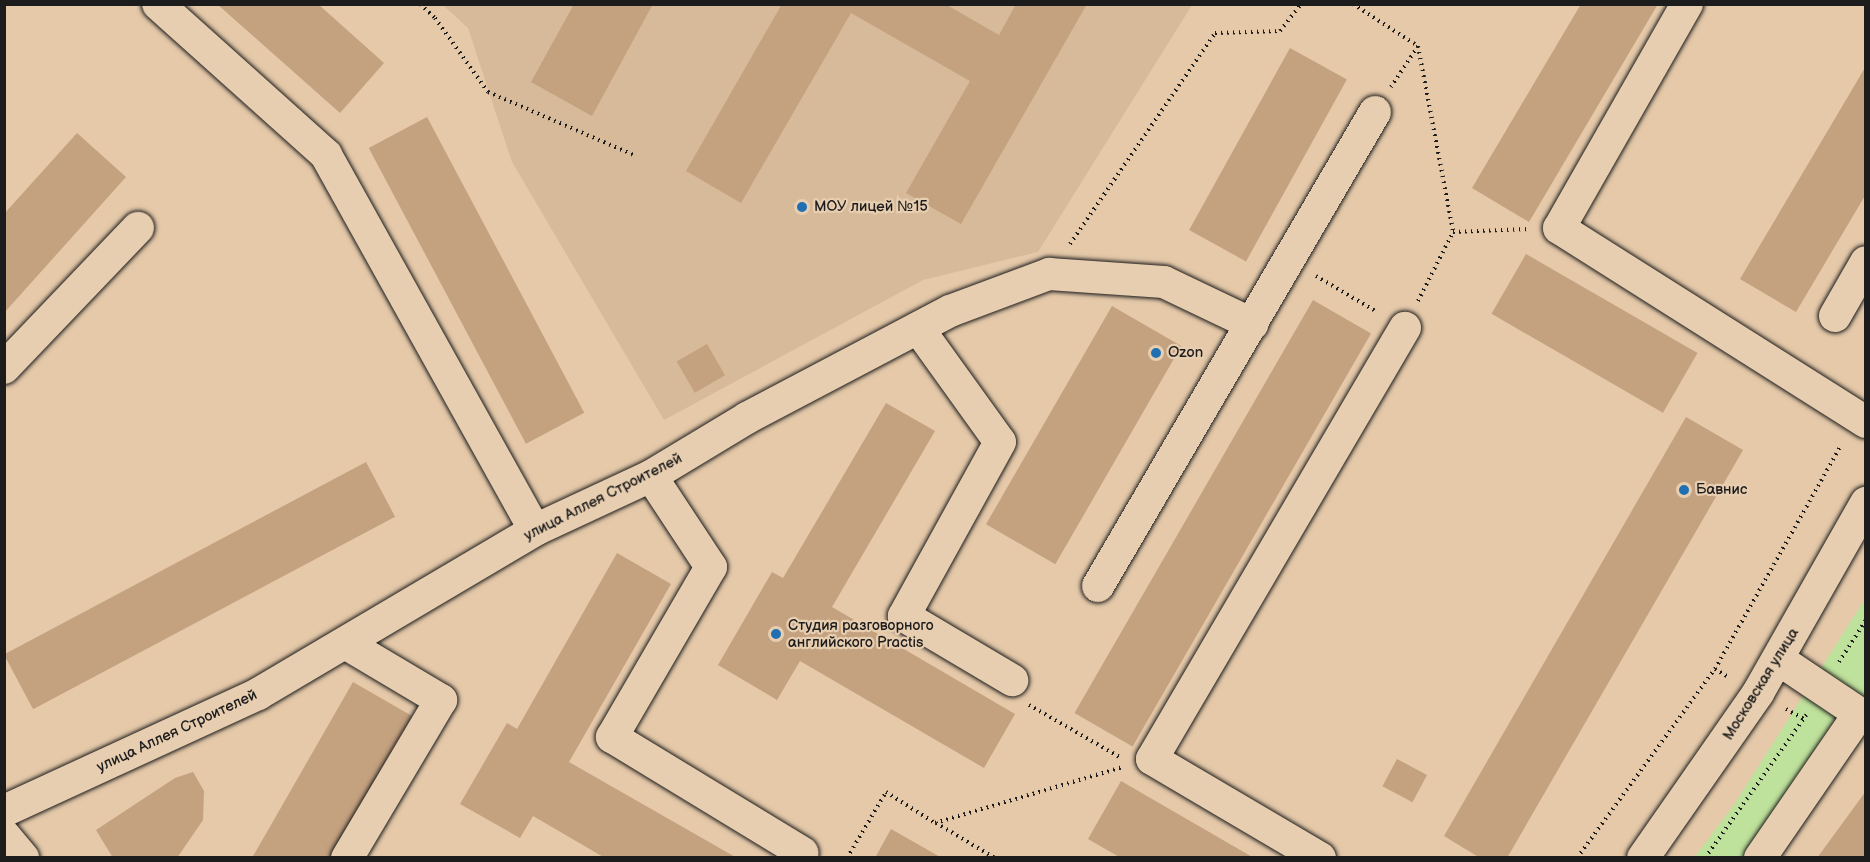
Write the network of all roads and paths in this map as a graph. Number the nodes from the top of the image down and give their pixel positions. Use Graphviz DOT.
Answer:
graph roads {
  1 [pos="158,4"];
  2 [pos="420,4"];
  3 [pos="1301,4"];
  4 [pos="1353,4"];
  5 [pos="1687,4"];
  6 [pos="1418,46"];
  7 [pos="1375,112"];
  8 [pos="636,156"];
  9 [pos="138,228"];
  10 [pos="1560,228"];
  11 [pos="1453,232"];
  12 [pos="1289,260"];
  13 [pos="1866,262"];
  14 [pos="1049,274"];
  15 [pos="1835,316"];
  16 [pos="1252,324"];
  17 [pos="918,328"];
  18 [pos="1404,328"];
  19 [pos="4,368"];
  20 [pos="1861,419"];
  21 [pos="651,476"];
  22 [pos="1866,503"];
  23 [pos="535,530"];
  24 [pos="1098,586"];
  25 [pos="1866,620"];
  26 [pos="345,643"];
  27 [pos="1778,659"];
  28 [pos="1012,680"];
  29 [pos="1822,689"];
  30 [pos="1030,707"];
  31 [pos="1862,716"];
  32 [pos="4,811"];
  33 [pos="935,823"];
  34 [pos="4,835"];
  35 [pos="803,853"];
  36 [pos="993,857"];
  37 [pos="23,858"];
  38 [pos="347,858"];
  39 [pos="847,858"];
  40 [pos="1320,858"];
  41 [pos="1576,858"];
  42 [pos="1643,858"];
  43 [pos="1705,858"];
  44 [pos="1760,858"];
  1 -- 23 [label="street"];
  2 -- 8 [label="path"];
  3 -- 14 [label="path"];
  4 -- 6 [label="path"];
  5 -- 10 [label="street"];
  6 -- 7 [label="path"];
  6 -- 11 [label="path"];
  7 -- 12 [label="street"];
  9 -- 19 [label="street"];
  10 -- 11 [label="path"];
  10 -- 20 [label="street"];
  11 -- 18 [label="path"];
  12 -- 16 [label="street"];
  12 -- 18 [label="path"];
  13 -- 15 [label="street"];
  14 -- 16 [label="street, улица Аллея Строителей"];
  14 -- 17 [label="street, улица Аллея Строителей"];
  16 -- 24 [label="street"];
  17 -- 21 [label="street, улица Аллея Строителей"];
  17 -- 28 [label="street"];
  18 -- 40 [label="street"];
  20 -- 41 [label="path"];
  21 -- 23 [label="street, улица Аллея Строителей"];
  21 -- 35 [label="street"];
  22 -- 27 [label="street, Московская улица"];
  23 -- 26 [label="street, улица Аллея Строителей"];
  25 -- 29 [label="path"];
  26 -- 32 [label="street, улица Аллея Строителей"];
  26 -- 38 [label="street"];
  27 -- 29 [label="street"];
  27 -- 42 [label="street, Московская улица"];
  29 -- 31 [label="street"];
  29 -- 43 [label="path"];
  30 -- 33 [label="path"];
  31 -- 44 [label="street"];
  33 -- 36 [label="path"];
  33 -- 39 [label="path"];
  34 -- 37 [label="street"];
}
